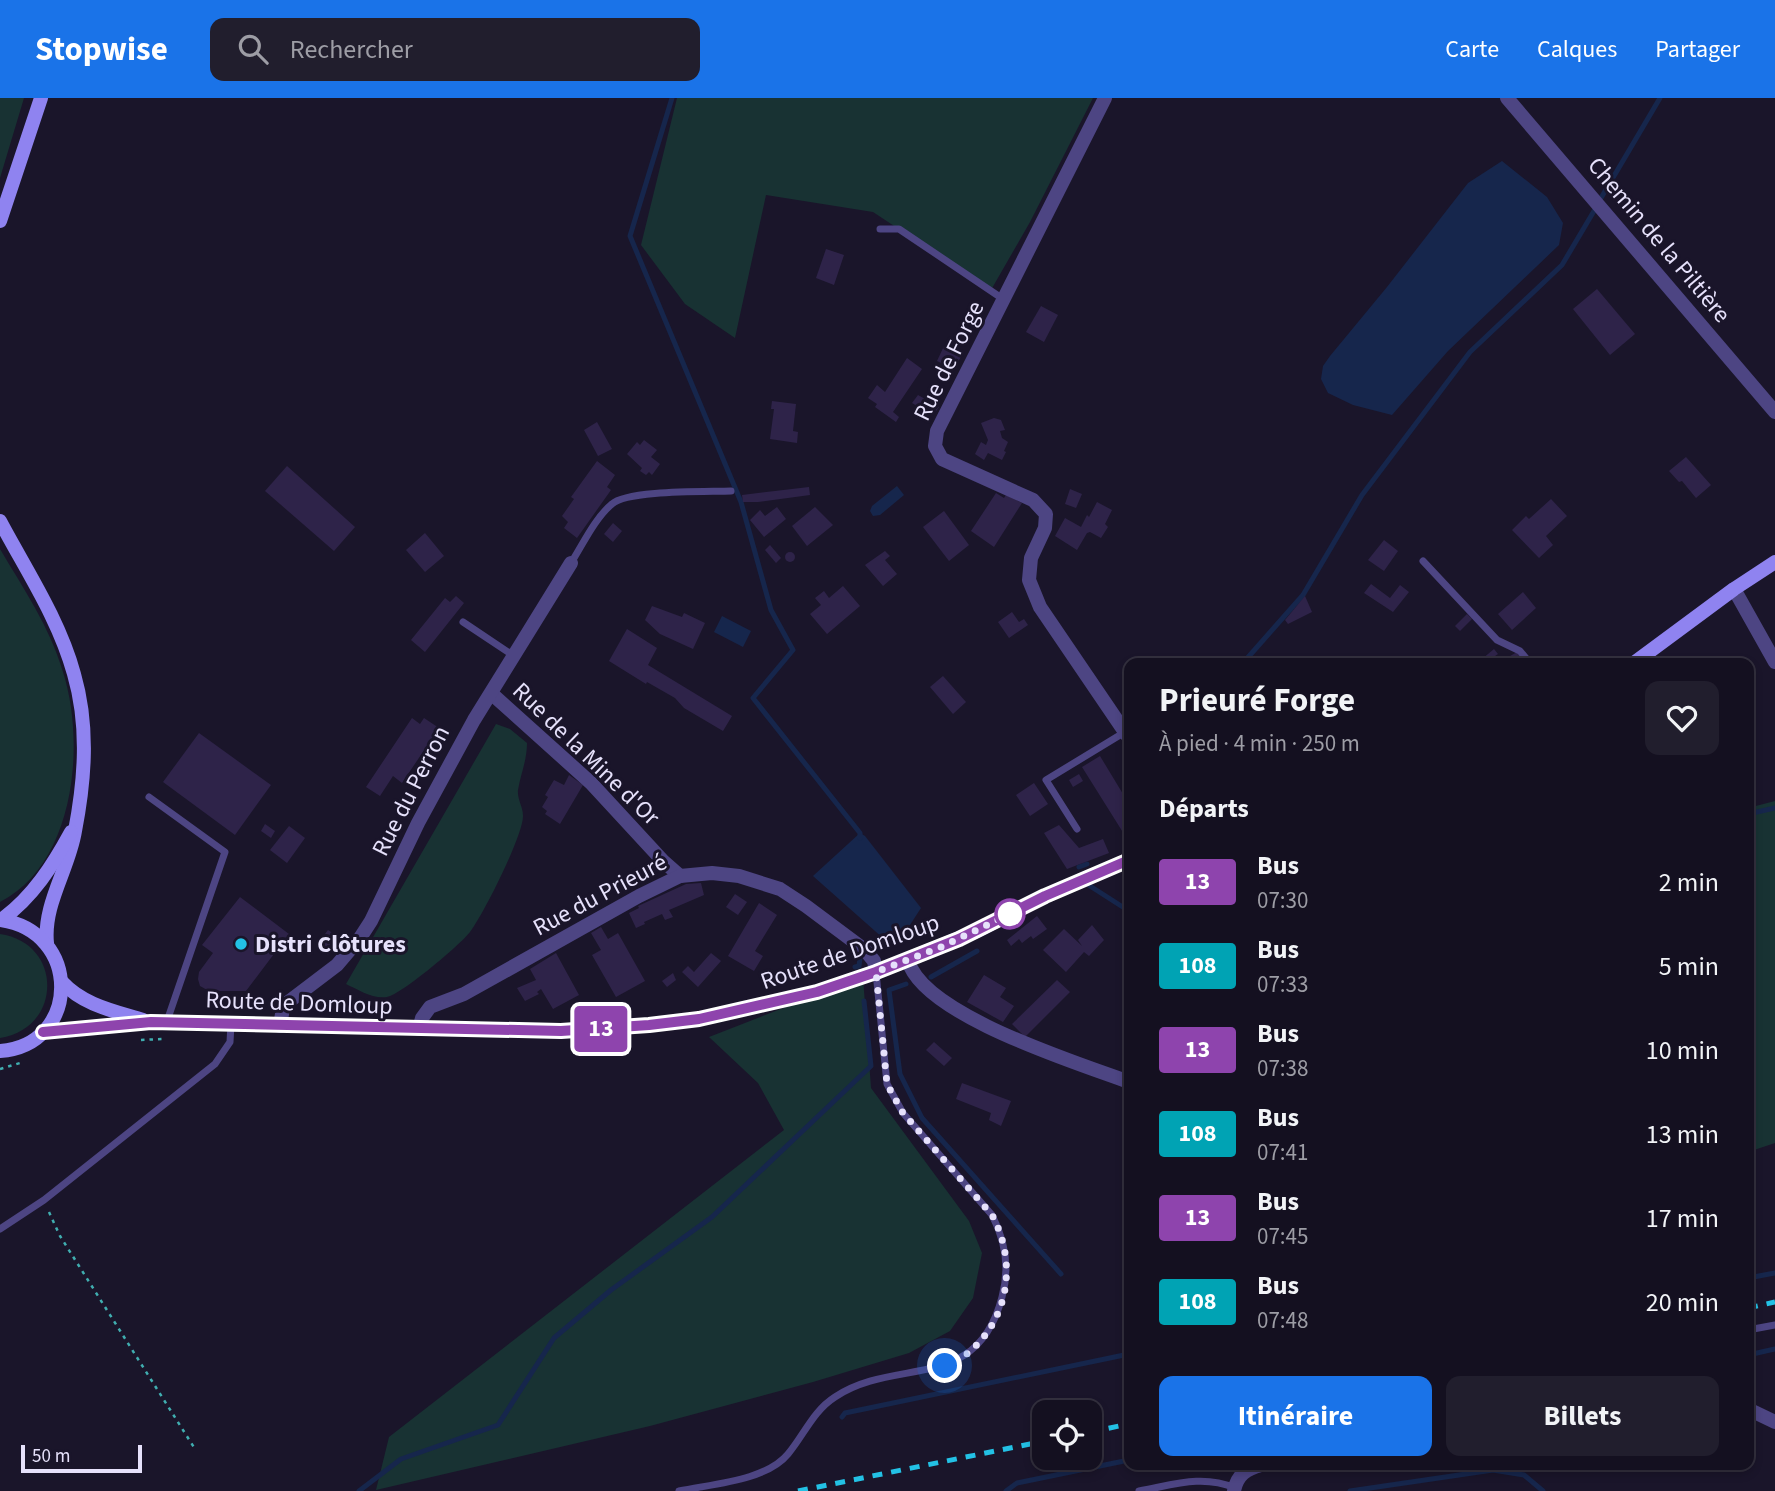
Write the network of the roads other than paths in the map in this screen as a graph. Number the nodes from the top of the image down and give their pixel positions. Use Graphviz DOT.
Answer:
graph roads {
  1 [pos="41,98"];
  2 [pos="1105,98"];
  3 [pos="1507,98"];
  4 [pos="0,221"];
  5 [pos="880,229"];
  6 [pos="1004,299"];
  7 [pos="1775,412"];
  8 [pos="731,491"];
  9 [pos="0,521"];
  10 [pos="1423,561"];
  11 [pos="1775,562"];
  12 [pos="571,563"];
  13 [pos="1734,589"];
  14 [pos="463,622"];
  15 [pos="515,657"];
  16 [pos="1526,658"];
  17 [pos="1641,658"];
  18 [pos="1775,662"];
  19 [pos="492,694"];
  20 [pos="1124,731"];
  21 [pos="1124,737"];
  22 [pos="149,797"];
  23 [pos="78,818"];
  24 [pos="1077,829"];
  25 [pos="1124,862"];
  26 [pos="680,876"];
  27 [pos="1,920"];
  28 [pos="47,943"];
  29 [pos="908,960"];
  30 [pos="876,972"];
  31 [pos="62,982"];
  32 [pos="151,1022"];
  33 [pos="167,1022"];
  34 [pos="231,1024"];
  35 [pos="280,1026"];
  36 [pos="419,1029"];
  37 [pos="43,1032"];
  38 [pos="0,1051"];
  39 [pos="1124,1080"];
  40 [pos="0,1229"];
  41 [pos="1775,1325"];
  42 [pos="1754,1329"];
  43 [pos="1754,1412"];
  44 [pos="1775,1422"];
  45 [pos="1249,1470"];
  46 [pos="1235,1490"];
  47 [pos="679,1491"];
  48 [pos="1139,1491"];
  1 -- 4 [label="street"];
  2 -- 6 [label="street, Rue de Forge"];
  3 -- 7 [label="street, Chemin de la Piltière"];
  5 -- 6 [label="lane"];
  6 -- 20 [label="street, Rue de Forge"];
  8 -- 12 [label="lane"];
  9 -- 23 [label="street"];
  10 -- 16 [label="lane"];
  11 -- 13 [label="street"];
  12 -- 15 [label="street, Rue du Perron"];
  13 -- 17 [label="street"];
  13 -- 18 [label="street"];
  14 -- 15 [label="lane"];
  15 -- 19 [label="street, Rue du Perron"];
  19 -- 26 [label="street, Rue de la Mine d'Or"];
  19 -- 35 [label="street, Rue du Perron"];
  21 -- 24 [label="lane"];
  22 -- 33 [label="lane"];
  23 -- 27 [label="street"];
  23 -- 28 [label="street"];
  25 -- 29 [label="street, Route de Domloup"];
  26 -- 30 [label="street, Rue du Prieuré"];
  26 -- 36 [label="street, Rue du Prieuré"];
  27 -- 28 [label="street"];
  28 -- 31 [label="street"];
  29 -- 30 [label="street, Route de Domloup"];
  29 -- 39 [label="street"];
  30 -- 36 [label="street, Route de Domloup"];
  30 -- 47 [label="lane"];
  31 -- 32 [label="street, Route de Domloup"];
  31 -- 37 [label="street"];
  32 -- 33 [label="street, Route de Domloup"];
  32 -- 37 [label="street, Route de Domloup"];
  33 -- 34 [label="street, Route de Domloup"];
  34 -- 35 [label="street, Route de Domloup"];
  34 -- 40 [label="lane"];
  35 -- 36 [label="street, Route de Domloup"];
  37 -- 38 [label="street"];
  41 -- 42 [label="lane"];
  43 -- 44 [label="street"];
  45 -- 46 [label="street"];
  46 -- 48 [label="lane"];
}
